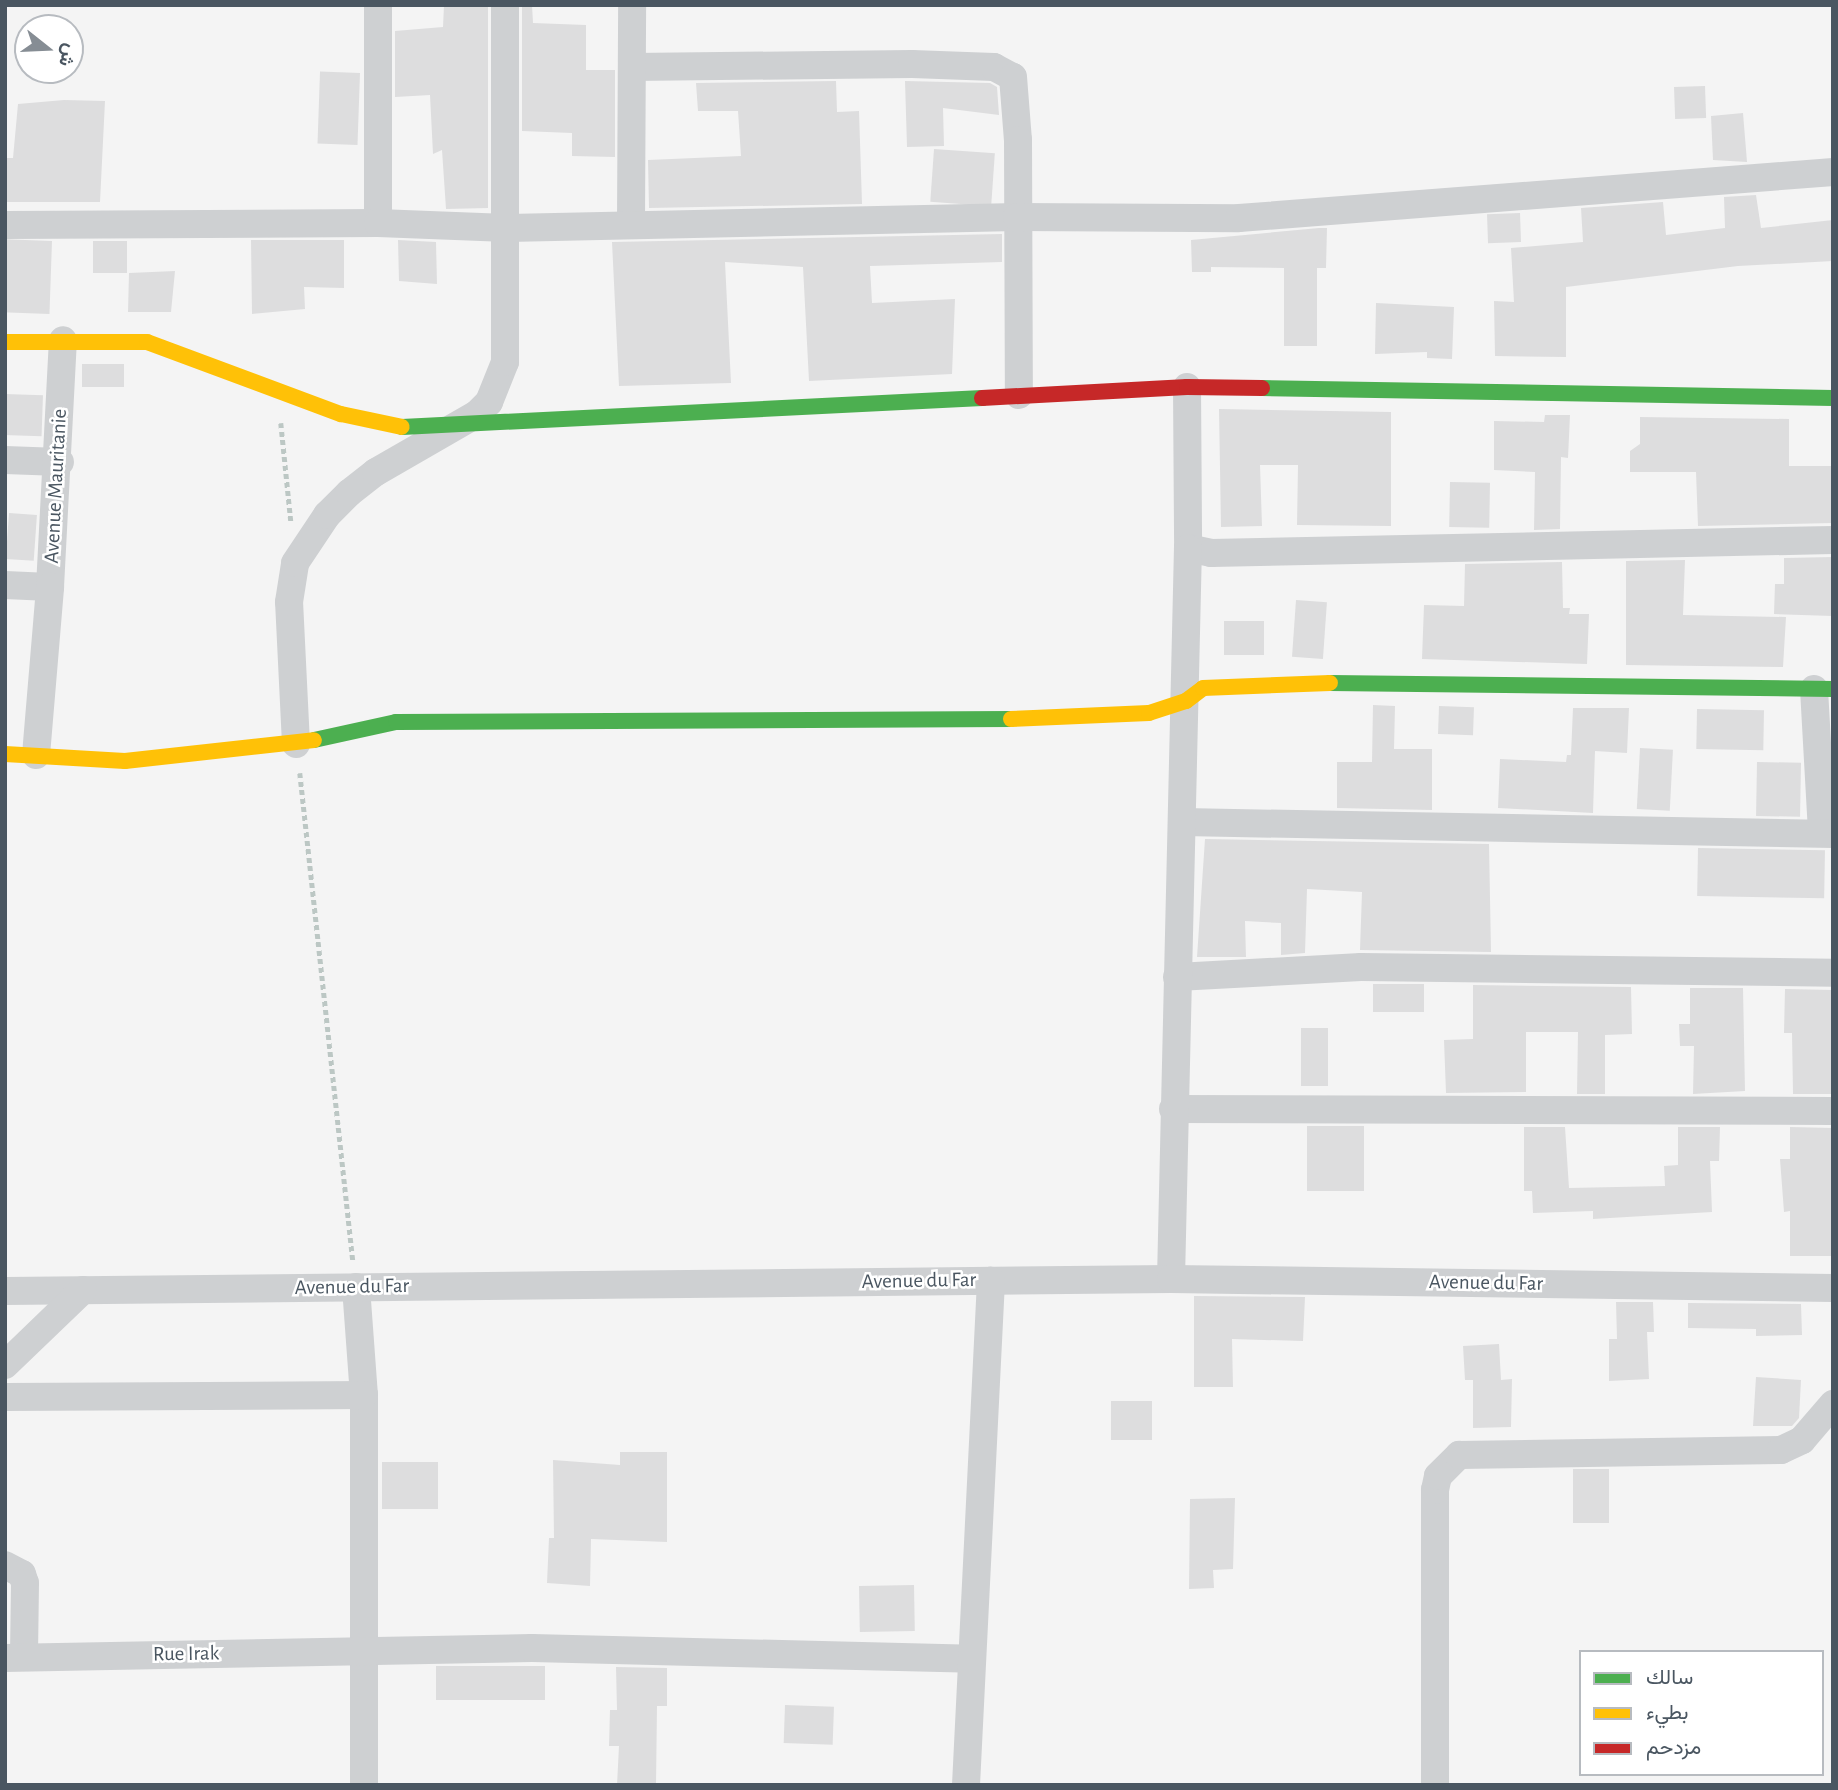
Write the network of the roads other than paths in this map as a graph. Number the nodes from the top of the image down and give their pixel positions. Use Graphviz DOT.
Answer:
graph roads {
  1 [pos="378,5"];
  2 [pos="505,5"];
  3 [pos="632,5"];
  4 [pos="632,67"];
  5 [pos="1833,172"];
  6 [pos="1017,217"];
  7 [pos="631,222"];
  8 [pos="378,223"];
  9 [pos="5,225"];
  10 [pos="507,228"];
  11 [pos="63,340"];
  12 [pos="5,342"];
  13 [pos="1187,387"];
  14 [pos="1019,395"];
  15 [pos="1833,398"];
  16 [pos="451,430"];
  17 [pos="5,460"];
  18 [pos="60,462"];
  19 [pos="1833,540"];
  20 [pos="1188,548"];
  21 [pos="5,585"];
  22 [pos="50,587"];
  23 [pos="1823,689"];
  24 [pos="1186,701"];
  25 [pos="296,744"];
  26 [pos="5,754"];
  27 [pos="36,755"];
  28 [pos="1183,822"];
  29 [pos="1827,834"];
  30 [pos="1833,973"];
  31 [pos="1177,976"];
  32 [pos="1173,1109"];
  33 [pos="1833,1111"];
  34 [pos="1171,1279"];
  35 [pos="991,1281"];
  36 [pos="356,1287"];
  37 [pos="1833,1288"];
  38 [pos="83,1290"];
  39 [pos="5,1291"];
  40 [pos="5,1365"];
  41 [pos="364,1395"];
  42 [pos="5,1397"];
  43 [pos="1833,1404"];
  44 [pos="15,1574"];
  45 [pos="366,1650"];
  46 [pos="15,1658"];
  47 [pos="972,1659"];
  48 [pos="364,1785"];
  49 [pos="966,1785"];
  50 [pos="1435,1785"];
  1 -- 8 [label="street"];
  2 -- 10 [label="street"];
  3 -- 4 [label="street"];
  4 -- 6 [label="street"];
  4 -- 7 [label="street"];
  5 -- 6 [label="street"];
  6 -- 7 [label="street"];
  6 -- 14 [label="street"];
  7 -- 10 [label="street"];
  8 -- 9 [label="street"];
  8 -- 10 [label="street"];
  10 -- 16 [label="street"];
  11 -- 12 [label="street"];
  11 -- 16 [label="street"];
  11 -- 18 [label="street, Avenue Mauritanie"];
  13 -- 14 [label="street"];
  13 -- 15 [label="street"];
  13 -- 20 [label="street"];
  14 -- 16 [label="street"];
  16 -- 25 [label="street"];
  17 -- 18 [label="street"];
  18 -- 22 [label="street, Avenue Mauritanie"];
  19 -- 20 [label="street"];
  20 -- 24 [label="street"];
  21 -- 22 [label="street, Avenue Mauritanie"];
  22 -- 27 [label="street"];
  23 -- 24 [label="street"];
  23 -- 29 [label="street"];
  24 -- 25 [label="street"];
  24 -- 28 [label="street"];
  25 -- 27 [label="street"];
  26 -- 27 [label="street"];
  28 -- 29 [label="street"];
  28 -- 31 [label="street"];
  30 -- 31 [label="street"];
  31 -- 32 [label="street"];
  32 -- 33 [label="street"];
  32 -- 34 [label="street"];
  34 -- 35 [label="street, Avenue du Far"];
  34 -- 37 [label="street, Avenue du Far"];
  35 -- 36 [label="street, Avenue du Far"];
  35 -- 47 [label="street"];
  36 -- 38 [label="street, Avenue du Far"];
  36 -- 41 [label="street"];
  38 -- 39 [label="street, Avenue du Far"];
  38 -- 40 [label="street"];
  41 -- 42 [label="street"];
  41 -- 45 [label="street"];
  43 -- 50 [label="street"];
  44 -- 46 [label="street"];
  45 -- 46 [label="street, Rue Irak"];
  45 -- 47 [label="street, Rue Irak"];
  45 -- 48 [label="street"];
  47 -- 49 [label="street"];
}
